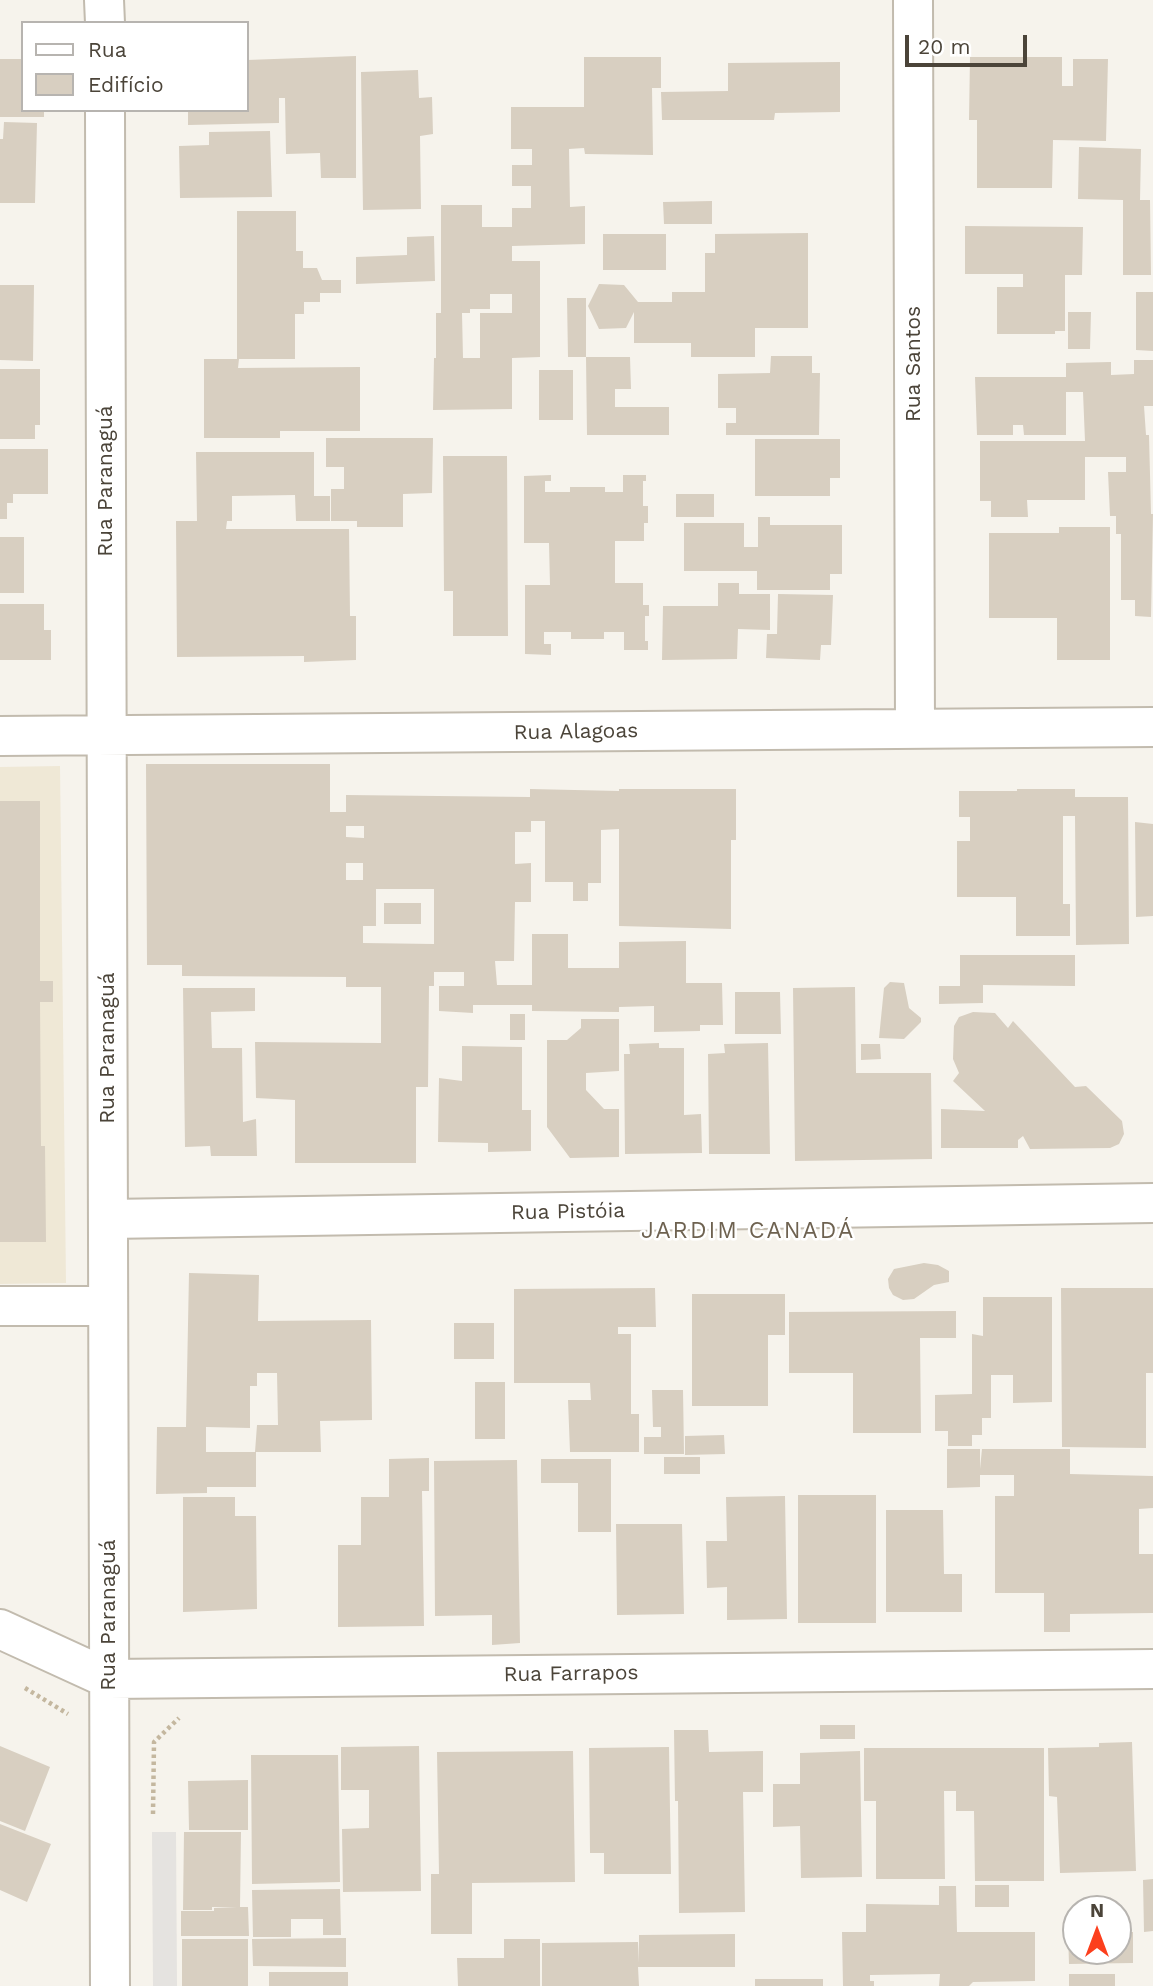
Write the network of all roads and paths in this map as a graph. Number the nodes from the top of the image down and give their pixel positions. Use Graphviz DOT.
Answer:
graph roads {
  1 [pos="104,0"];
  2 [pos="912,0"];
  3 [pos="104,21"];
  4 [pos="105,112"];
  5 [pos="1153,727"];
  6 [pos="915,728"];
  7 [pos="0,736"];
  8 [pos="106,737"];
  9 [pos="1153,1203"];
  10 [pos="108,1219"];
  11 [pos="0,1306"];
  12 [pos="108,1306"];
  13 [pos="0,1629"];
  14 [pos="1153,1669"];
  15 [pos="109,1679"];
  16 [pos="23,1687"];
  17 [pos="181,1716"];
  18 [pos="72,1726"];
  19 [pos="153,1823"];
  20 [pos="110,1986"];
  1 -- 3 [label="street"];
  2 -- 6 [label="street, Rua Santos"];
  4 -- 8 [label="street, Rua Paranaguá"];
  5 -- 6 [label="street, Rua Alagoas"];
  6 -- 8 [label="street, Rua Alagoas"];
  7 -- 8 [label="street, Rua Alagoas"];
  8 -- 10 [label="street, Rua Paranaguá"];
  9 -- 10 [label="street, Rua Pistóia"];
  10 -- 12 [label="street, Rua Paranaguá"];
  11 -- 12 [label="street"];
  12 -- 15 [label="street, Rua Paranaguá"];
  13 -- 15 [label="street, Rua Farrapos"];
  14 -- 15 [label="street, Rua Farrapos"];
  15 -- 20 [label="street, Rua Paranaguá"];
  16 -- 18 [label="path"];
  17 -- 19 [label="path"];
}
